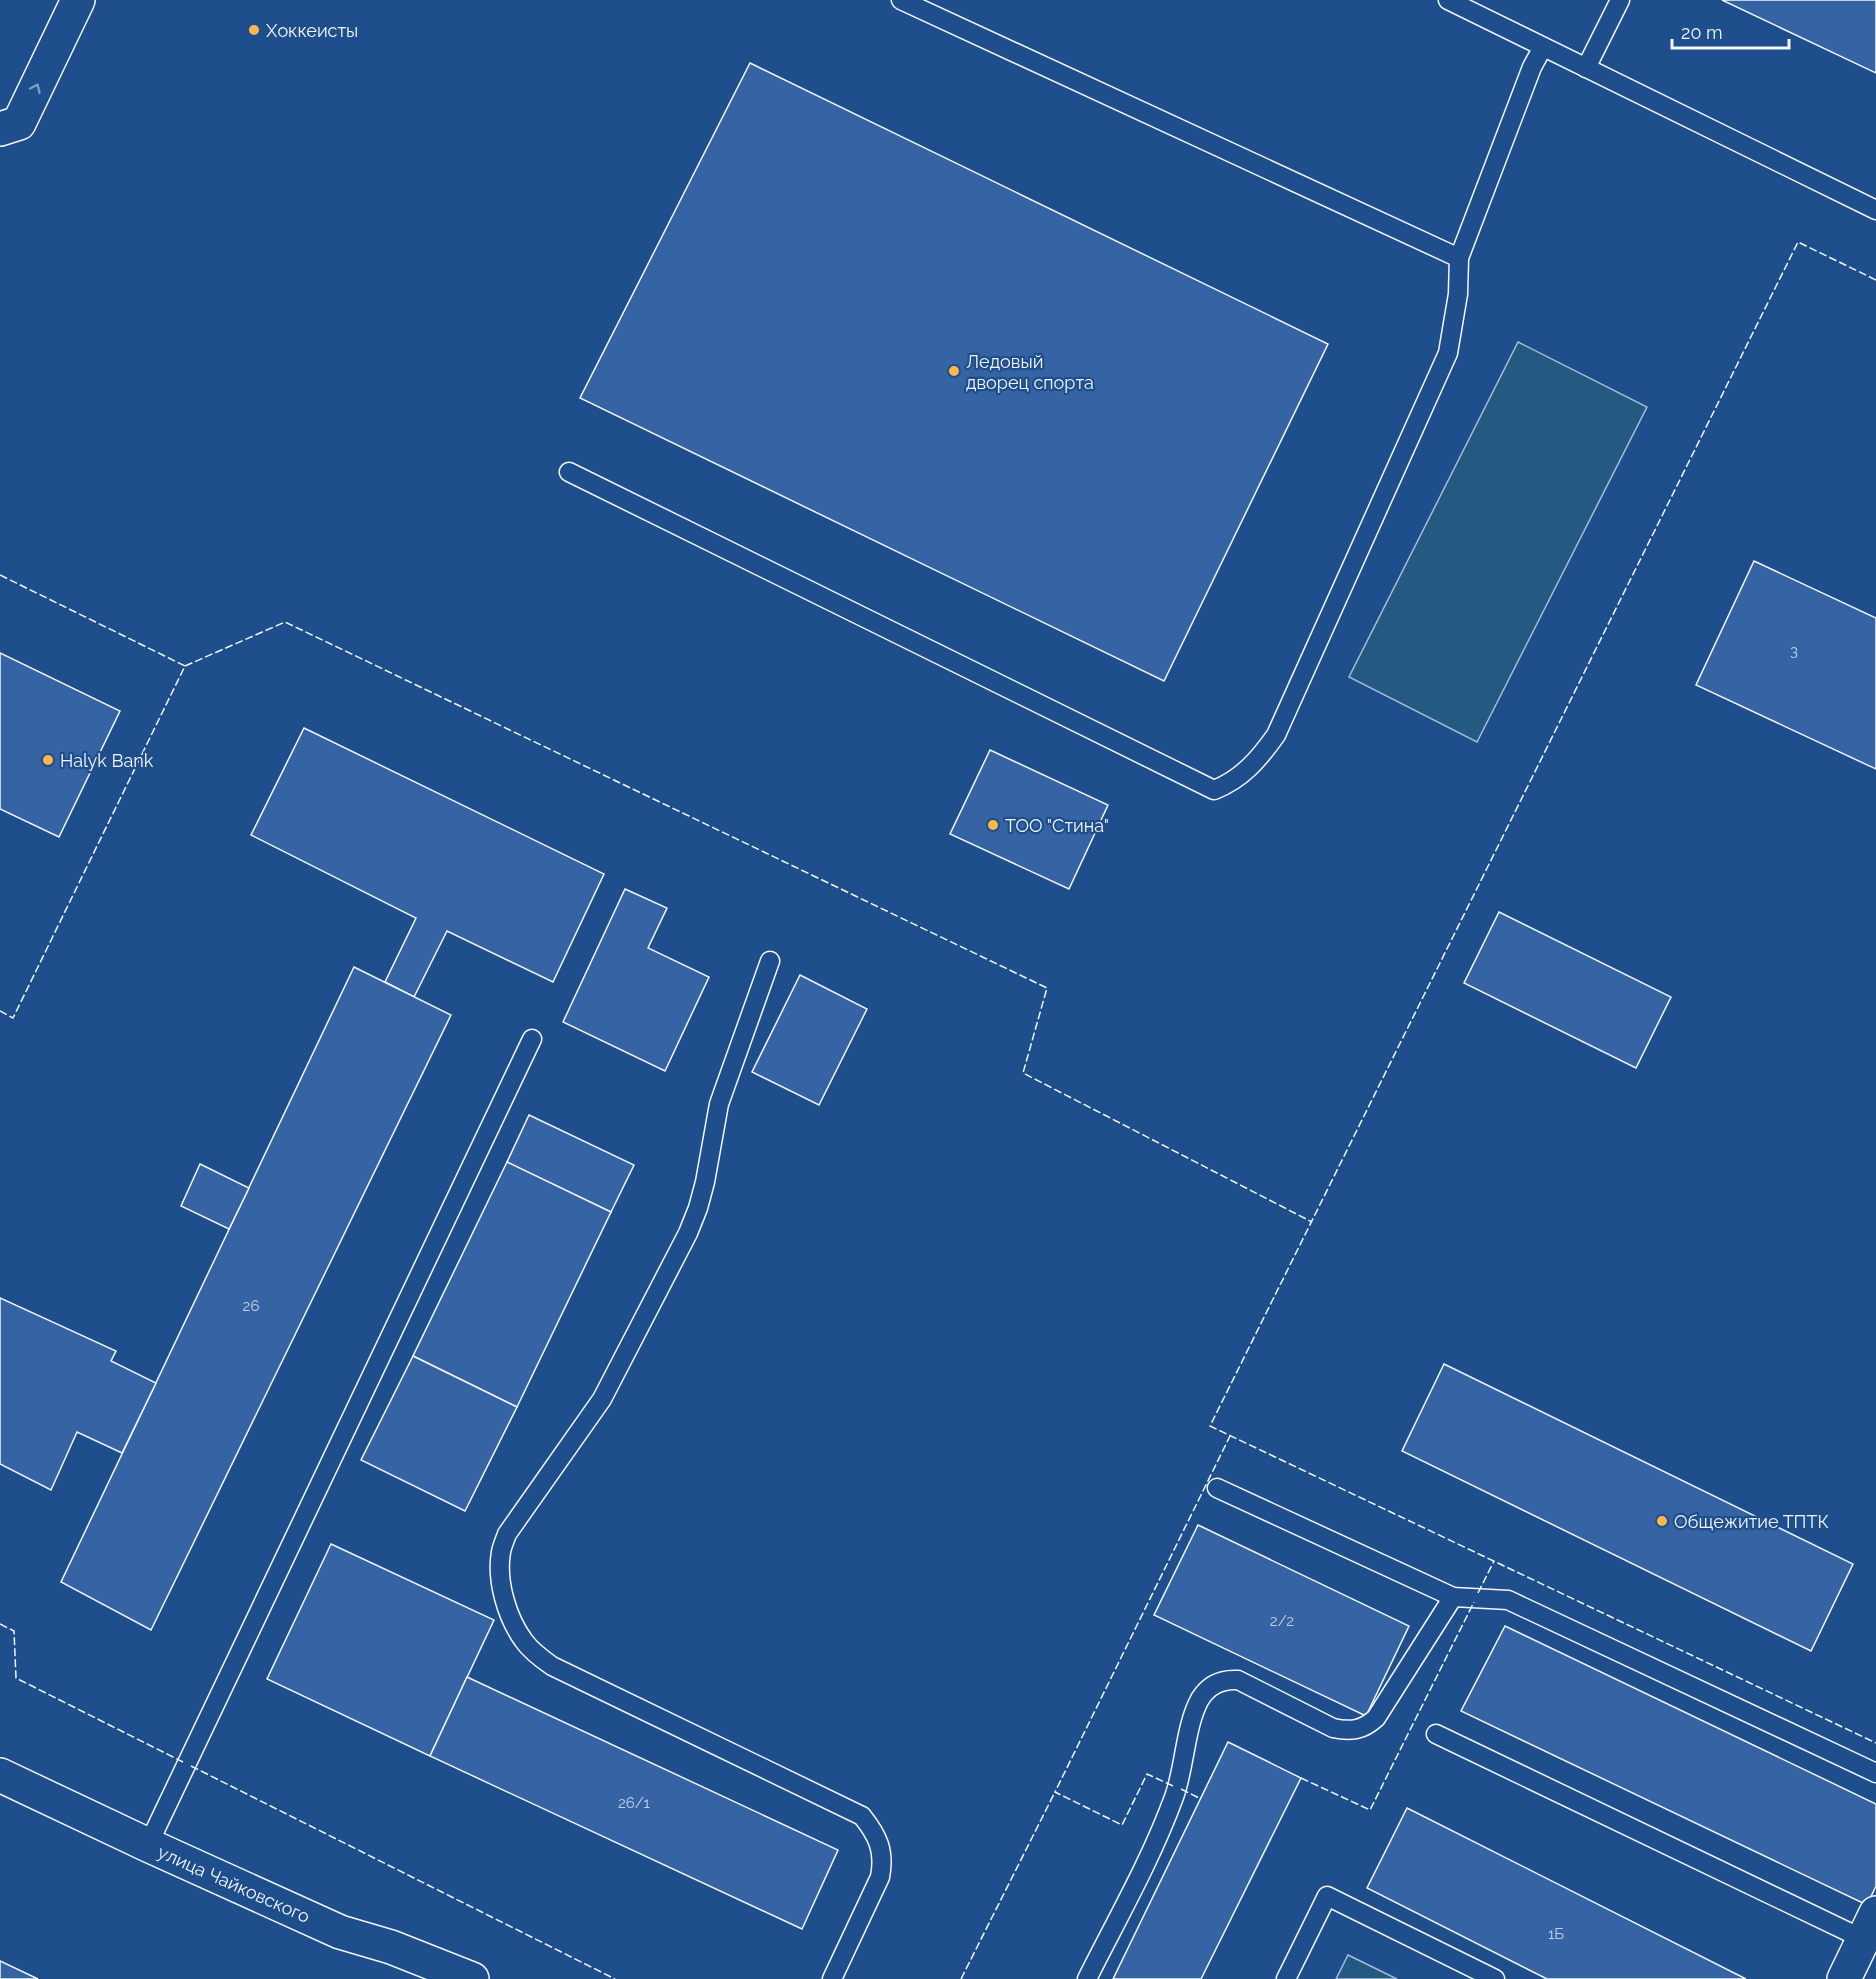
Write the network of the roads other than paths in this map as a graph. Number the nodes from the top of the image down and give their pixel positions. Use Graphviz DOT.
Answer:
graph roads {
  1 [pos="78,0"];
  2 [pos="901,0"];
  3 [pos="1620,0"];
  4 [pos="1458,2"];
  5 [pos="1543,47"];
  6 [pos="1586,68"];
  7 [pos="0,129"];
  8 [pos="1876,210"];
  9 [pos="1459,258"];
  10 [pos="569,472"];
  11 [pos="770,961"];
  12 [pos="532,1039"];
  13 [pos="1217,1488"];
  14 [pos="1453,1598"];
  15 [pos="1436,1734"];
  16 [pos="1876,1773"];
  17 [pos="0,1775"];
  18 [pos="148,1845"];
  19 [pos="1870,1926"];
  20 [pos="472,1979"];
  21 [pos="832,1979"];
  22 [pos="1087,1979"];
  23 [pos="1286,1979"];
  24 [pos="1495,1979"];
  25 [pos="1844,1979"];
  7 -- 1 [label="street, one-way"];
  2 -- 9 [label="lane"];
  3 -- 6 [label="lane"];
  4 -- 5 [label="lane"];
  5 -- 6 [label="lane"];
  5 -- 9 [label="lane"];
  6 -- 8 [label="lane"];
  9 -- 10 [label="lane"];
  11 -- 21 [label="lane"];
  12 -- 18 [label="lane"];
  13 -- 14 [label="lane"];
  14 -- 16 [label="lane"];
  14 -- 22 [label="lane"];
  15 -- 19 [label="lane"];
  17 -- 18 [label="street, улица Чайковского"];
  18 -- 20 [label="street, улица Чайковского"];
  19 -- 25 [label="street"];
  23 -- 24 [label="lane"];
}
